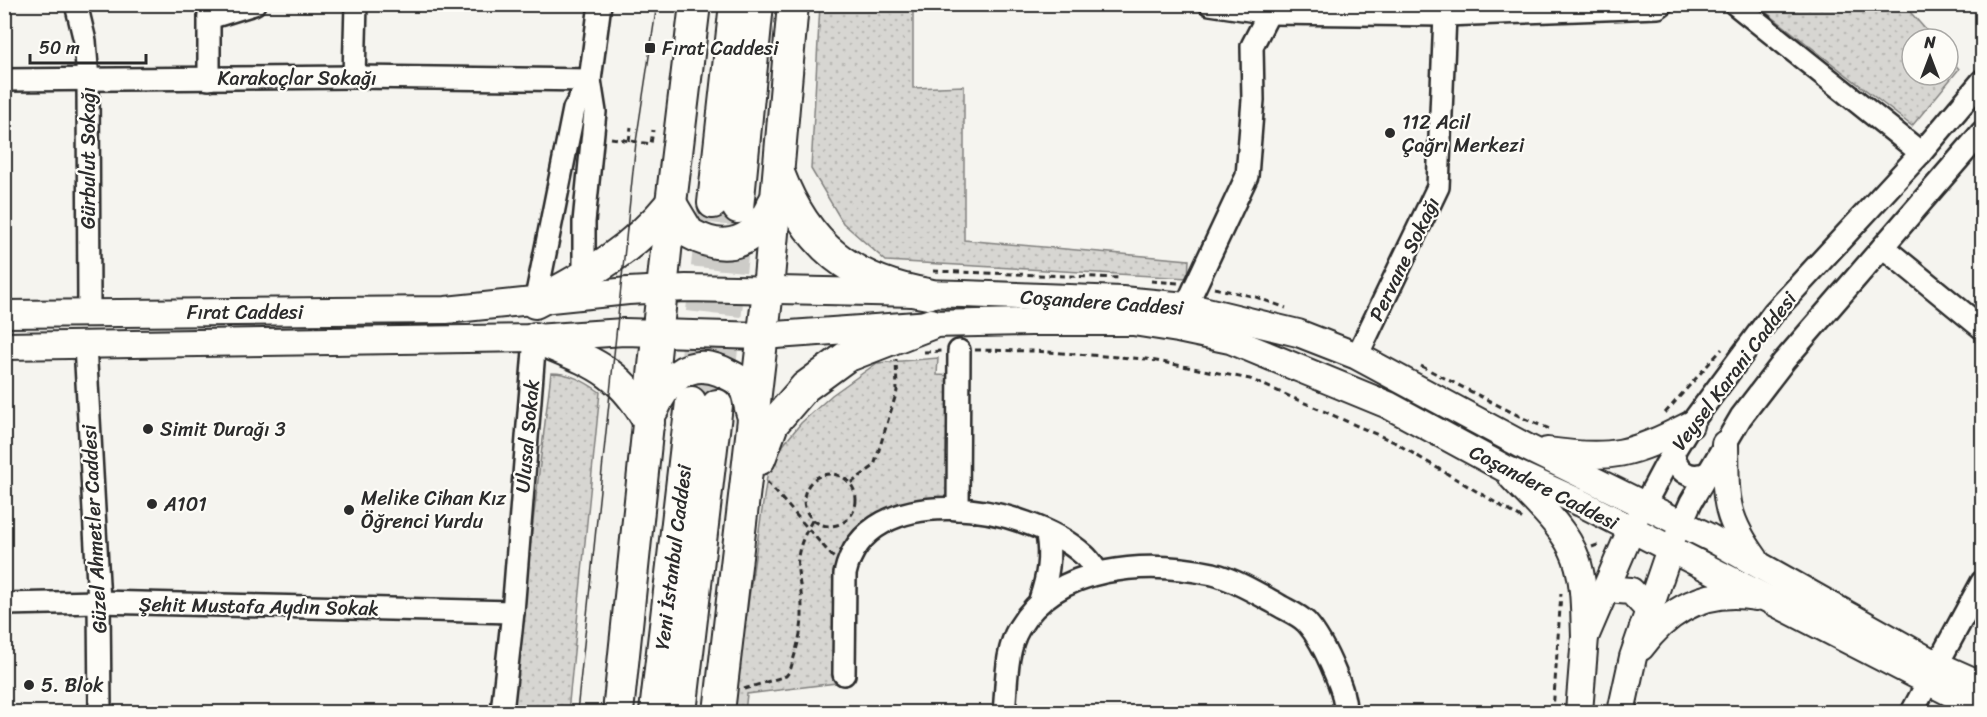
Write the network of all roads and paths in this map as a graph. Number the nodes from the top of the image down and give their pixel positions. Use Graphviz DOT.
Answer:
graph roads {
  1 [pos="76,4"];
  2 [pos="254,4"];
  3 [pos="356,4"];
  4 [pos="600,4"];
  5 [pos="696,4"];
  6 [pos="735,4"];
  7 [pos="758,4"];
  8 [pos="793,4"];
  9 [pos="1210,4"];
  10 [pos="1662,4"];
  11 [pos="1735,4"];
  12 [pos="209,11"];
  13 [pos="1269,13"];
  14 [pos="1445,15"];
  15 [pos="354,77"];
  16 [pos="209,79"];
  17 [pos="4,80"];
  18 [pos="88,80"];
  19 [pos="590,80"];
  20 [pos="1983,81"];
  21 [pos="631,127"];
  22 [pos="653,130"];
  23 [pos="1983,132"];
  24 [pos="594,136"];
  25 [pos="629,141"];
  26 [pos="1921,153"];
  27 [pos="777,185"];
  28 [pos="671,203"];
  29 [pos="1883,247"];
  30 [pos="588,285"];
  31 [pos="664,289"];
  32 [pos="768,290"];
  33 [pos="928,294"];
  34 [pos="535,303"];
  35 [pos="1186,306"];
  36 [pos="89,313"];
  37 [pos="4,314"];
  38 [pos="931,324"];
  39 [pos="1983,328"];
  40 [pos="658,334"];
  41 [pos="762,336"];
  42 [pos="535,338"];
  43 [pos="85,345"];
  44 [pos="4,346"];
  45 [pos="1725,346"];
  46 [pos="959,351"];
  47 [pos="914,352"];
  48 [pos="896,354"];
  49 [pos="1357,356"];
  50 [pos="1660,418"];
  51 [pos="649,419"];
  52 [pos="753,420"];
  53 [pos="1690,425"];
  54 [pos="1725,444"];
  55 [pos="1526,447"];
  56 [pos="1673,452"];
  57 [pos="1504,468"];
  58 [pos="1709,472"];
  59 [pos="766,481"];
  60 [pos="851,483"];
  61 [pos="744,501"];
  62 [pos="1643,506"];
  63 [pos="958,509"];
  64 [pos="813,519"];
  65 [pos="1528,522"];
  66 [pos="1681,524"];
  67 [pos="809,526"];
  68 [pos="1631,530"];
  69 [pos="1047,534"];
  70 [pos="1670,549"];
  71 [pos="1758,564"];
  72 [pos="1098,573"];
  73 [pos="845,574"];
  74 [pos="1983,582"];
  75 [pos="1562,585"];
  76 [pos="1607,589"];
  77 [pos="1040,600"];
  78 [pos="1770,600"];
  79 [pos="99,602"];
  80 [pos="4,604"];
  81 [pos="1648,609"];
  82 [pos="513,612"];
  83 [pos="1586,637"];
  84 [pos="1633,657"];
  85 [pos="1932,673"];
  86 [pos="844,674"];
  87 [pos="1983,686"];
  88 [pos="728,701"];
  89 [pos="1983,709"];
  90 [pos="100,712"];
  91 [pos="502,712"];
  92 [pos="618,712"];
  93 [pos="655,712"];
  94 [pos="681,712"];
  95 [pos="1004,712"];
  96 [pos="1345,712"];
  97 [pos="1553,712"];
  98 [pos="1579,712"];
  99 [pos="1621,712"];
  100 [pos="1912,712"];
  1 -- 18 [label="street, Gürbulut Sokağı"];
  2 -- 12 [label="street"];
  3 -- 15 [label="street"];
  4 -- 19 [label="street"];
  5 -- 28 [label="highway"];
  6 -- 7 [label="highway"];
  8 -- 27 [label="highway"];
  9 -- 13 [label="street"];
  10 -- 14 [label="street"];
  11 -- 26 [label="street"];
  12 -- 16 [label="street"];
  13 -- 14 [label="street"];
  13 -- 35 [label="street"];
  14 -- 49 [label="street, Pervane Sokağı"];
  15 -- 16 [label="street, Karakoçlar Sokağı"];
  15 -- 19 [label="street, Karakoçlar Sokağı"];
  16 -- 18 [label="street, Karakoçlar Sokağı"];
  17 -- 18 [label="street, Karakoçlar Sokağı"];
  18 -- 36 [label="street, Gürbulut Sokağı"];
  19 -- 24 [label="street"];
  19 -- 34 [label="street"];
  20 -- 26 [label="street, Veysel Karani Caddesi"];
  21 -- 25 [label="path"];
  22 -- 25 [label="path"];
  23 -- 29 [label="street, Veysel Karani Caddesi"];
  24 -- 25 [label="path"];
  24 -- 30 [label="street"];
  26 -- 53 [label="street, Veysel Karani Caddesi"];
  27 -- 28 [label="highway"];
  27 -- 32 [label="highway"];
  27 -- 33 [label="highway"];
  28 -- 30 [label="highway"];
  28 -- 31 [label="highway"];
  29 -- 39 [label="street"];
  29 -- 54 [label="street, Veysel Karani Caddesi"];
  30 -- 31 [label="main road"];
  30 -- 34 [label="highway"];
  31 -- 32 [label="main road, Coşandere Caddesi"];
  31 -- 40 [label="highway"];
  32 -- 33 [label="main road, Coşandere Caddesi"];
  32 -- 41 [label="highway"];
  33 -- 35 [label="main road, Coşandere Caddesi"];
  34 -- 36 [label="main road, Fırat Caddesi"];
  35 -- 49 [label="main road, Coşandere Caddesi"];
  36 -- 37 [label="main road, Fırat Caddesi"];
  38 -- 41 [label="main road, Coşandere Caddesi"];
  38 -- 57 [label="main road, Coşandere Caddesi"];
  38 -- 61 [label="highway"];
  40 -- 41 [label="main road, Coşandere Caddesi"];
  40 -- 42 [label="main road, Fırat Caddesi"];
  40 -- 51 [label="highway"];
  41 -- 52 [label="highway"];
  42 -- 43 [label="main road, Fırat Caddesi"];
  42 -- 51 [label="highway"];
  42 -- 82 [label="street, Ulusal Sokak"];
  43 -- 44 [label="main road, Fırat Caddesi"];
  43 -- 79 [label="street, Güzel Ahmetler Caddesi"];
  45 -- 50 [label="path"];
  46 -- 47 [label="path"];
  46 -- 63 [label="street"];
  46 -- 65 [label="path"];
  48 -- 60 [label="path"];
  49 -- 55 [label="main road, Coşandere Caddesi"];
  51 -- 52 [label="highway"];
  51 -- 92 [label="highway"];
  52 -- 61 [label="highway"];
  53 -- 55 [label="main road"];
  53 -- 56 [label="street, Veysel Karani Caddesi"];
  54 -- 58 [label="street, Veysel Karani Caddesi"];
  54 -- 71 [label="main road"];
  55 -- 62 [label="main road, Coşandere Caddesi"];
  56 -- 58 [label="street"];
  56 -- 62 [label="street, Veysel Karani Caddesi"];
  57 -- 68 [label="main road, Coşandere Caddesi"];
  57 -- 83 [label="main road"];
  58 -- 66 [label="street, Veysel Karani Caddesi"];
  59 -- 67 [label="path"];
  60 -- 64 [label="path"];
  60 -- 64 [label="path"];
  61 -- 88 [label="highway"];
  62 -- 66 [label="main road, Coşandere Caddesi"];
  62 -- 68 [label="street, Veysel Karani Caddesi"];
  63 -- 69 [label="street"];
  63 -- 73 [label="street"];
  64 -- 67 [label="path"];
  66 -- 70 [label="street, Veysel Karani Caddesi"];
  66 -- 71 [label="main road, Coşandere Caddesi"];
  67 -- 73 [label="path"];
  67 -- 88 [label="path"];
  68 -- 70 [label="main road, Coşandere Caddesi"];
  68 -- 76 [label="main road, Veysel Karani Caddesi"];
  69 -- 72 [label="street"];
  69 -- 77 [label="street"];
  70 -- 78 [label="main road, Coşandere Caddesi"];
  70 -- 81 [label="main road"];
  71 -- 85 [label="main road, Coşandere Caddesi"];
  72 -- 77 [label="street"];
  72 -- 96 [label="street"];
  73 -- 86 [label="street"];
  74 -- 85 [label="street"];
  75 -- 97 [label="path"];
  76 -- 81 [label="main road"];
  76 -- 83 [label="main road, Veysel Karani Caddesi"];
  77 -- 95 [label="street"];
  78 -- 84 [label="main road"];
  78 -- 85 [label="main road, Coşandere Caddesi"];
  79 -- 80 [label="street, Şehit Mustafa Aydın Sokak"];
  79 -- 82 [label="street, Şehit Mustafa Aydın Sokak"];
  79 -- 90 [label="street, Güzel Ahmetler Caddesi"];
  81 -- 84 [label="main road"];
  82 -- 91 [label="street, Ulusal Sokak"];
  83 -- 98 [label="main road, Veysel Karani Caddesi"];
  84 -- 99 [label="main road"];
  85 -- 87 [label="main road"];
  85 -- 89 [label="main road"];
  85 -- 100 [label="street"];
  93 -- 94 [label="highway, Yeni İstanbul Caddesi"];
}
